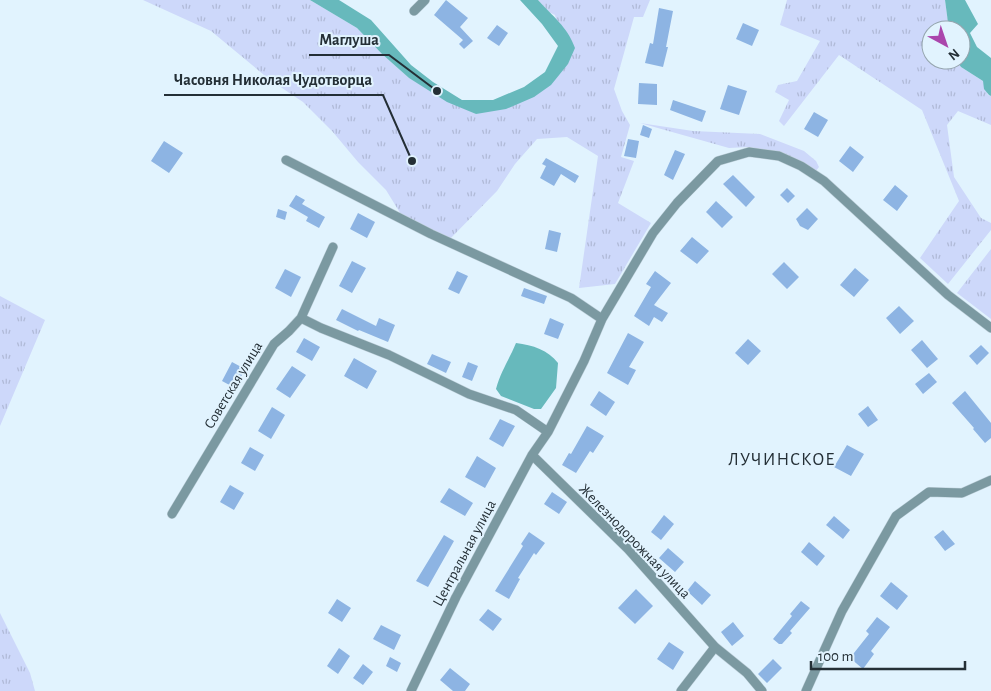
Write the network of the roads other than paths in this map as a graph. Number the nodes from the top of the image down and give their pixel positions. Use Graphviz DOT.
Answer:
graph roads {
  1 [pos="425,0"];
  2 [pos="414,11"];
  3 [pos="286,160"];
  4 [pos="332,247"];
  5 [pos="301,318"];
  6 [pos="602,319"];
  7 [pos="991,328"];
  8 [pos="548,432"];
  9 [pos="532,455"];
  10 [pos="991,480"];
  11 [pos="172,514"];
  12 [pos="715,647"];
  13 [pos="411,691"];
  14 [pos="681,691"];
  15 [pos="762,691"];
  16 [pos="806,691"];
  1 -- 2 [label="street"];
  3 -- 6 [label="street"];
  4 -- 5 [label="street, Советская улица"];
  5 -- 8 [label="street"];
  5 -- 11 [label="street, Советская улица"];
  6 -- 7 [label="street, Центральная улица"];
  6 -- 8 [label="street, Центральная улица"];
  8 -- 9 [label="street, Центральная улица"];
  9 -- 12 [label="street, Железнодорожная улица"];
  9 -- 13 [label="street, Центральная улица"];
  10 -- 16 [label="street"];
  12 -- 14 [label="street"];
  12 -- 15 [label="street, Железнодорожная улица"];
}
